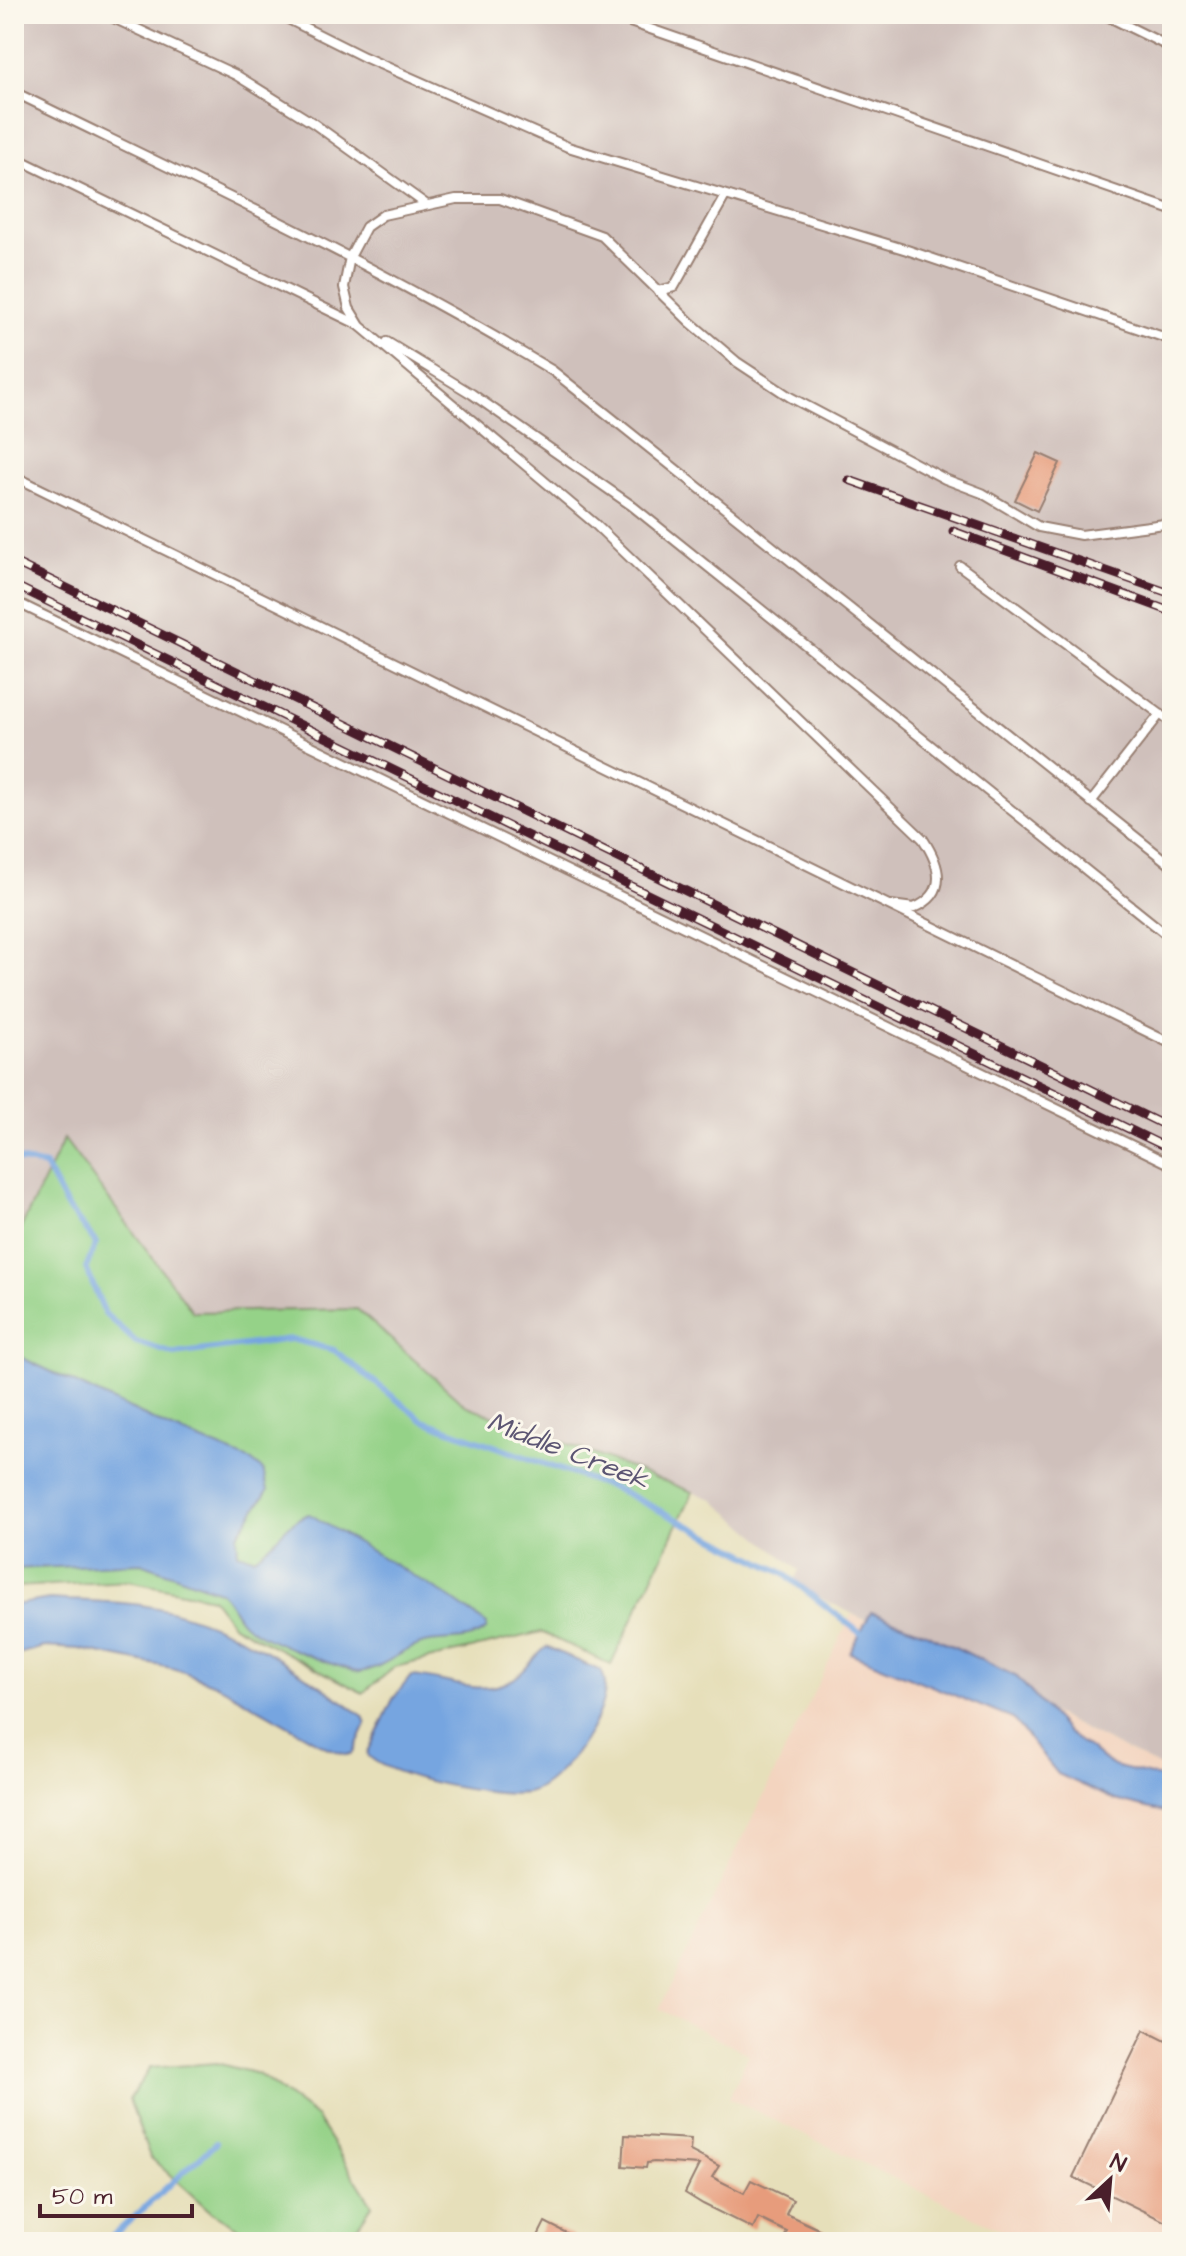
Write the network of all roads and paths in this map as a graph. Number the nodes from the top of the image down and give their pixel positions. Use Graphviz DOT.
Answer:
graph roads {
  1 [pos="105,14"];
  2 [pos="278,14"];
  3 [pos="607,14"];
  4 [pos="1103,14"];
  5 [pos="1172,48"];
  6 [pos="14,92"];
  7 [pos="14,157"];
  8 [pos="725,196"];
  9 [pos="427,205"];
  10 [pos="1172,210"];
  11 [pos="350,257"];
  12 [pos="658,291"];
  13 [pos="360,326"];
  14 [pos="1172,340"];
  15 [pos="14,476"];
  16 [pos="1172,523"];
  17 [pos="960,566"];
  18 [pos="14,601"];
  19 [pos="1160,714"];
  20 [pos="1172,721"];
  21 [pos="1091,802"];
  22 [pos="1172,866"];
  23 [pos="891,905"];
  24 [pos="1172,939"];
  25 [pos="1172,1044"];
  26 [pos="1172,1165"];
  1 -- 9 [label="lane"];
  2 -- 8 [label="lane"];
  3 -- 10 [label="lane"];
  4 -- 5 [label="lane"];
  6 -- 11 [label="lane"];
  7 -- 13 [label="lane"];
  8 -- 12 [label="lane"];
  8 -- 14 [label="lane"];
  9 -- 11 [label="lane"];
  9 -- 12 [label="lane"];
  11 -- 13 [label="lane"];
  11 -- 21 [label="lane"];
  12 -- 16 [label="lane"];
  13 -- 23 [label="lane"];
  13 -- 24 [label="lane"];
  15 -- 23 [label="lane"];
  17 -- 19 [label="lane"];
  18 -- 26 [label="lane"];
  19 -- 20 [label="lane"];
  19 -- 21 [label="lane"];
  21 -- 22 [label="lane"];
  23 -- 25 [label="lane"];
}
